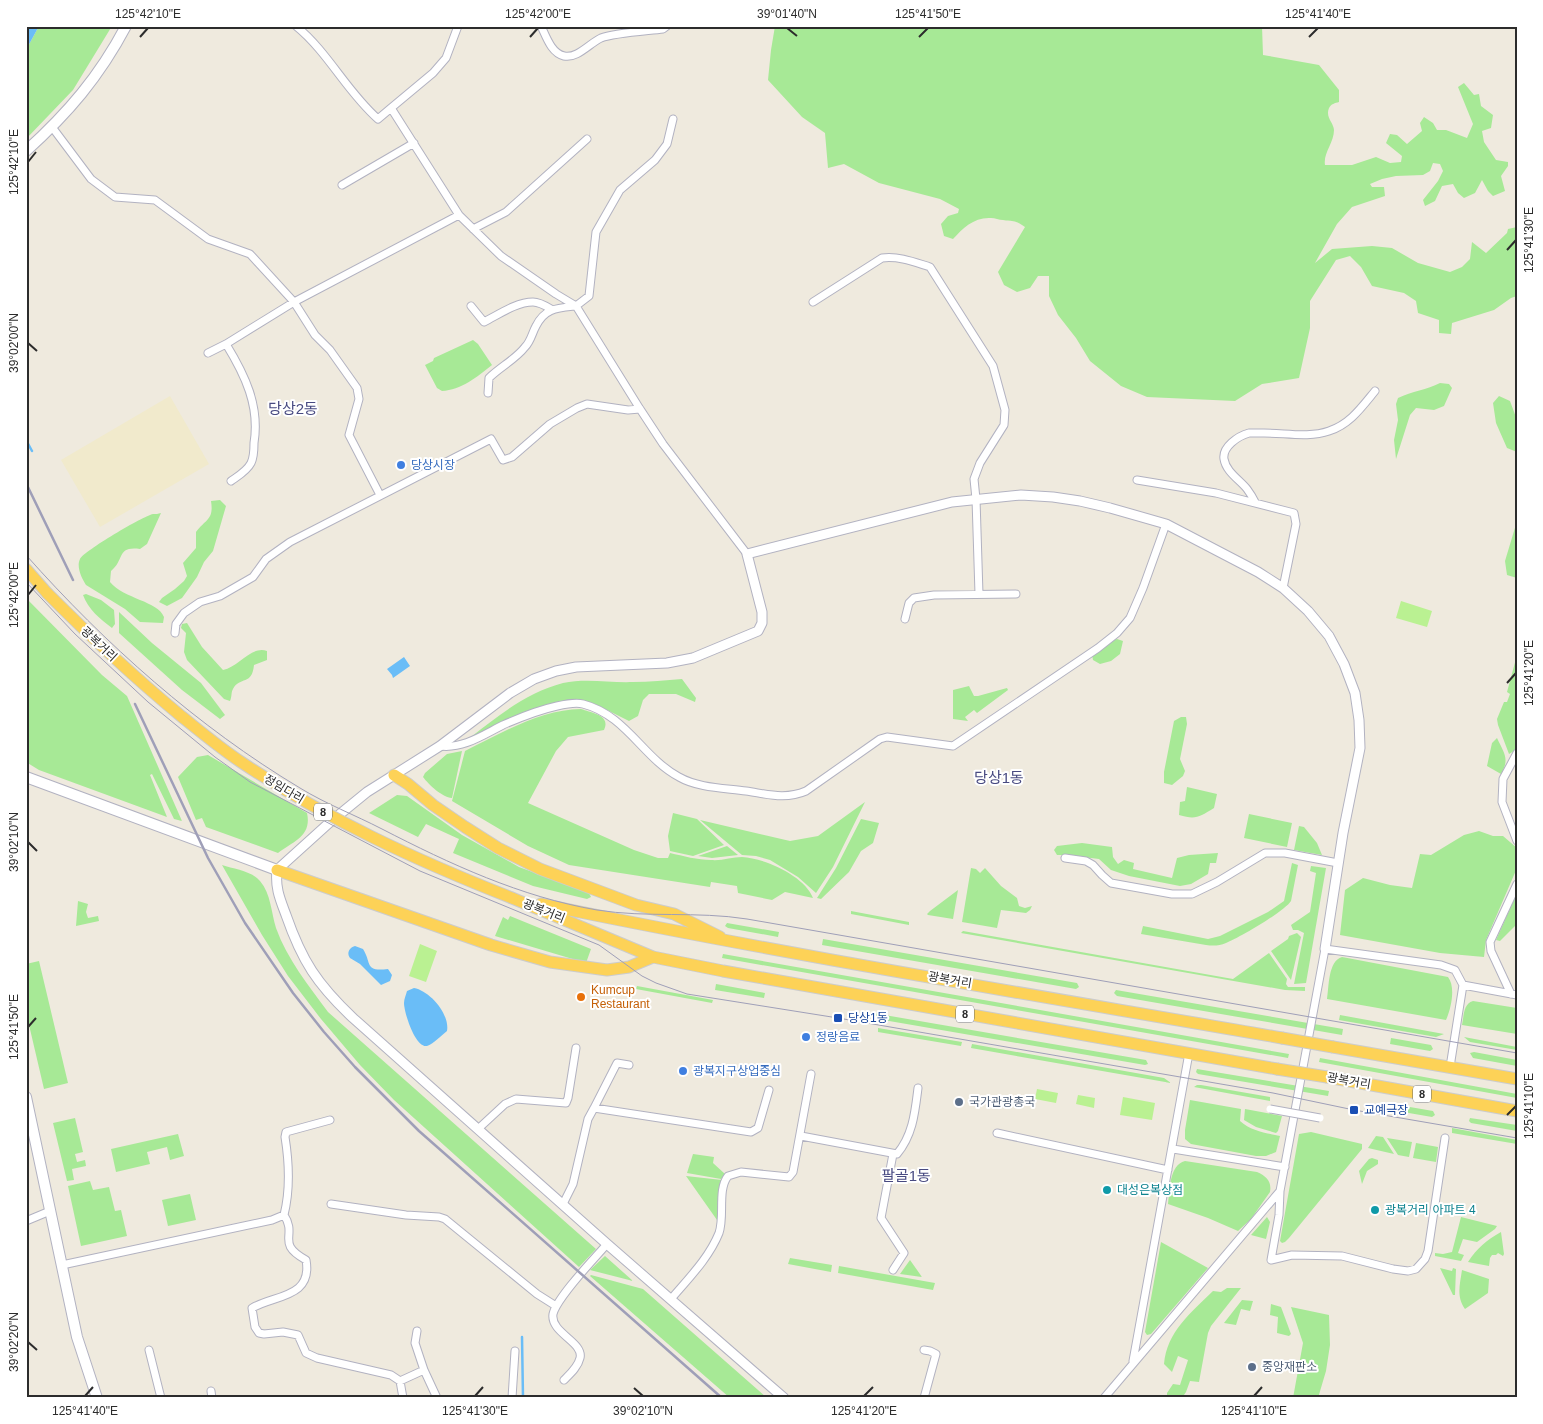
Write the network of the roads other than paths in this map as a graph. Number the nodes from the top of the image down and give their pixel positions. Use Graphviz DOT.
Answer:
graph roads {
  1 [pos="126,26"];
  2 [pos="296,26"];
  3 [pos="458,26"];
  4 [pos="541,26"];
  5 [pos="667,26"];
  6 [pos="391,108"];
  7 [pos="673,119"];
  8 [pos="52,127"];
  9 [pos="588,140"];
  10 [pos="414,143"];
  11 [pos="26,151"];
  12 [pos="342,186"];
  13 [pos="459,215"];
  14 [pos="473,229"];
  15 [pos="294,302"];
  16 [pos="813,302"];
  17 [pos="471,306"];
  18 [pos="576,306"];
  19 [pos="552,309"];
  20 [pos="226,344"];
  21 [pos="208,353"];
  22 [pos="1375,391"];
  23 [pos="488,393"];
  24 [pos="640,409"];
  25 [pos="1137,480"];
  26 [pos="231,481"];
  27 [pos="380,495"];
  28 [pos="976,499"];
  29 [pos="1256,502"];
  30 [pos="1166,524"];
  31 [pos="747,554"];
  32 [pos="26,569"];
  33 [pos="1282,588"];
  34 [pos="980,594"];
  35 [pos="1016,594"];
  36 [pos="905,619"];
  37 [pos="175,633"];
  38 [pos="153,693"];
  39 [pos="440,746"];
  40 [pos="1517,753"];
  41 [pos="26,772"];
  42 [pos="394,775"];
  43 [pos="26,777"];
  44 [pos="39,781"];
  45 [pos="1517,841"];
  46 [pos="1065,858"];
  47 [pos="1338,863"];
  48 [pos="277,870"];
  49 [pos="1517,884"];
  50 [pos="512,898"];
  51 [pos="728,941"];
  52 [pos="1325,949"];
  53 [pos="653,957"];
  54 [pos="1463,985"];
  55 [pos="1514,995"];
  56 [pos="576,1048"];
  57 [pos="1189,1053"];
  58 [pos="629,1065"];
  59 [pos="1450,1067"];
  60 [pos="811,1074"];
  61 [pos="1517,1079"];
  62 [pos="918,1088"];
  63 [pos="769,1090"];
  64 [pos="26,1097"];
  65 [pos="594,1108"];
  66 [pos="1270,1109"];
  67 [pos="1517,1111"];
  68 [pos="1320,1118"];
  69 [pos="330,1120"];
  70 [pos="478,1129"];
  71 [pos="997,1133"];
  72 [pos="801,1136"];
  73 [pos="1445,1138"];
  74 [pos="1173,1149"];
  75 [pos="893,1154"];
  76 [pos="1285,1167"];
  77 [pos="1168,1170"];
  78 [pos="1280,1191"];
  79 [pos="331,1204"];
  80 [pos="562,1204"];
  81 [pos="50,1211"];
  82 [pos="284,1215"];
  83 [pos="26,1221"];
  84 [pos="608,1244"];
  85 [pos="62,1265"];
  86 [pos="893,1270"];
  87 [pos="671,1299"];
  88 [pos="556,1306"];
  89 [pos="417,1331"];
  90 [pos="149,1350"];
  91 [pos="924,1350"];
  92 [pos="515,1352"];
  93 [pos="1133,1364"];
  94 [pos="424,1370"];
  95 [pos="564,1380"];
  96 [pos="400,1381"];
  97 [pos="97,1398"];
  98 [pos="161,1398"];
  99 [pos="403,1398"];
  100 [pos="436,1398"];
  101 [pos="512,1398"];
  102 [pos="784,1398"];
  103 [pos="924,1398"];
  104 [pos="1104,1398"];
  1 -- 8 [label="main road"];
  2 -- 6 [label="street"];
  3 -- 6 [label="street"];
  4 -- 5 [label="street"];
  6 -- 10 [label="street"];
  7 -- 18 [label="street"];
  8 -- 11 [label="main road"];
  8 -- 15 [label="street"];
  9 -- 14 [label="street"];
  10 -- 12 [label="street"];
  10 -- 13 [label="street"];
  13 -- 14 [label="street"];
  13 -- 15 [label="street"];
  14 -- 18 [label="street"];
  15 -- 20 [label="street"];
  15 -- 27 [label="street"];
  16 -- 28 [label="street"];
  17 -- 19 [label="street"];
  18 -- 19 [label="street"];
  18 -- 24 [label="street"];
  19 -- 23 [label="street"];
  20 -- 21 [label="street"];
  20 -- 26 [label="street"];
  22 -- 29 [label="street"];
  24 -- 27 [label="street"];
  24 -- 31 [label="street"];
  25 -- 29 [label="street"];
  27 -- 37 [label="street"];
  28 -- 30 [label="street"];
  28 -- 31 [label="street"];
  28 -- 34 [label="street"];
  29 -- 33 [label="street"];
  30 -- 33 [label="street"];
  30 -- 39 [label="street"];
  31 -- 39 [label="street"];
  32 -- 38 [label="highway, 광복거리 / 8, bridge"];
  33 -- 47 [label="street"];
  34 -- 35 [label="street"];
  34 -- 36 [label="street"];
  38 -- 50 [label="highway, 정임다리 / 8, bridge"];
  39 -- 42 [label="street"];
  40 -- 45 [label="street"];
  41 -- 44 [label="main road"];
  42 -- 48 [label="street"];
  42 -- 51 [label="highway"];
  43 -- 44 [label="main road"];
  44 -- 48 [label="main road"];
  46 -- 47 [label="street"];
  47 -- 52 [label="street"];
  48 -- 53 [label="highway"];
  48 -- 70 [label="street"];
  49 -- 55 [label="street"];
  50 -- 51 [label="highway, 광복거리 / 8"];
  50 -- 53 [label="highway, 광복거리 / 8"];
  51 -- 59 [label="highway, 광복거리 / 8, bridge"];
  52 -- 54 [label="street"];
  52 -- 76 [label="street"];
  53 -- 57 [label="highway, 광복거리 / 8"];
  54 -- 55 [label="street"];
  54 -- 59 [label="street"];
  56 -- 70 [label="street"];
  57 -- 67 [label="highway, 광복거리 / 8, bridge"];
  57 -- 74 [label="street"];
  58 -- 65 [label="street"];
  59 -- 61 [label="highway, 광복거리 / 8"];
  60 -- 72 [label="street"];
  62 -- 75 [label="street"];
  63 -- 65 [label="street"];
  64 -- 81 [label="main road"];
  65 -- 80 [label="street"];
  66 -- 68 [label="street, bridge"];
  69 -- 82 [label="street"];
  70 -- 80 [label="street"];
  71 -- 77 [label="street"];
  72 -- 75 [label="street"];
  72 -- 87 [label="street"];
  73 -- 78 [label="street"];
  74 -- 76 [label="street"];
  74 -- 77 [label="street"];
  75 -- 86 [label="street"];
  76 -- 78 [label="street"];
  77 -- 93 [label="street"];
  78 -- 93 [label="street"];
  79 -- 88 [label="street"];
  80 -- 84 [label="street"];
  81 -- 83 [label="street"];
  81 -- 85 [label="main road"];
  82 -- 85 [label="street"];
  82 -- 96 [label="street"];
  84 -- 87 [label="street"];
  84 -- 88 [label="street"];
  85 -- 97 [label="main road"];
  87 -- 102 [label="street"];
  88 -- 95 [label="street"];
  89 -- 94 [label="street"];
  90 -- 98 [label="street"];
  91 -- 103 [label="street"];
  92 -- 101 [label="street"];
  93 -- 104 [label="street"];
  94 -- 96 [label="street"];
  94 -- 100 [label="street"];
  96 -- 99 [label="street"];
}
